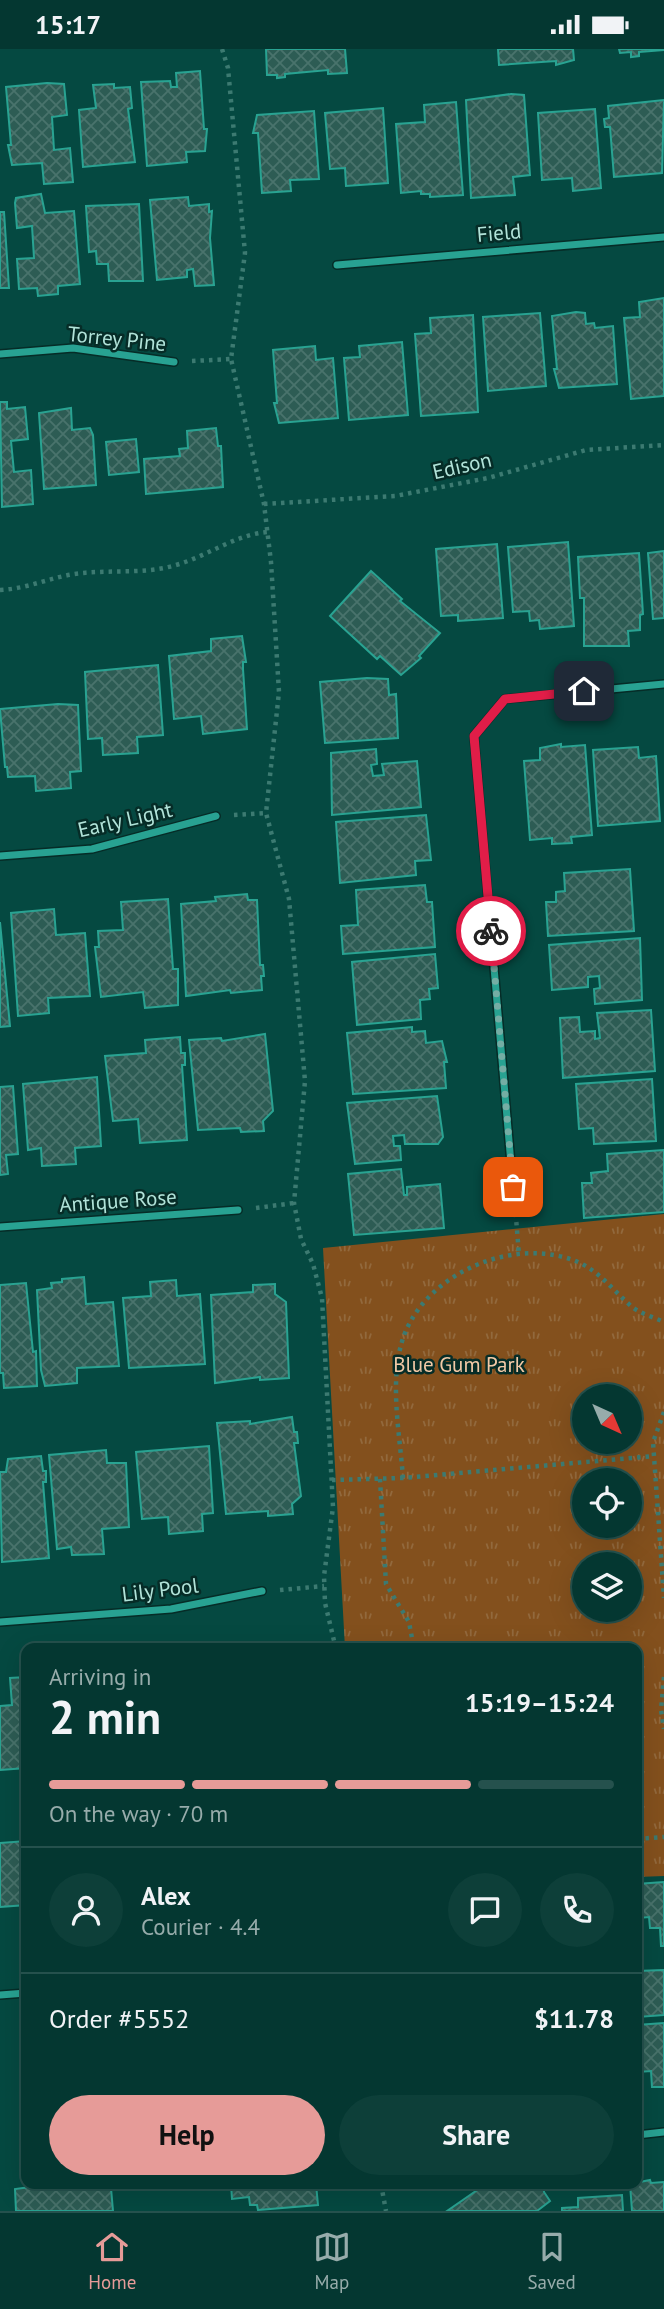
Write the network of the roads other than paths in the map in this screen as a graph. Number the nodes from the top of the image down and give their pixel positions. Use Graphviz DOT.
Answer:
graph roads {
  1 [pos="664,237"];
  2 [pos="337,265"];
  3 [pos="0,354"];
  4 [pos="174,362"];
  5 [pos="664,684"];
  6 [pos="216,816"];
  7 [pos="0,856"];
  8 [pos="513,1187"];
  9 [pos="238,1210"];
  10 [pos="0,1227"];
  11 [pos="261,1591"];
  12 [pos="0,1622"];
  13 [pos="21,1993"];
  14 [pos="0,1995"];
  15 [pos="664,2132"];
  16 [pos="642,2134"];
  1 -- 2 [label="street, Field"];
  3 -- 4 [label="street, Torrey Pine"];
  5 -- 8 [label="street"];
  6 -- 7 [label="street, Early Light"];
  9 -- 10 [label="street, Antique Rose"];
  11 -- 12 [label="street, Lily Pool"];
  13 -- 14 [label="street"];
  15 -- 16 [label="street"];
}
